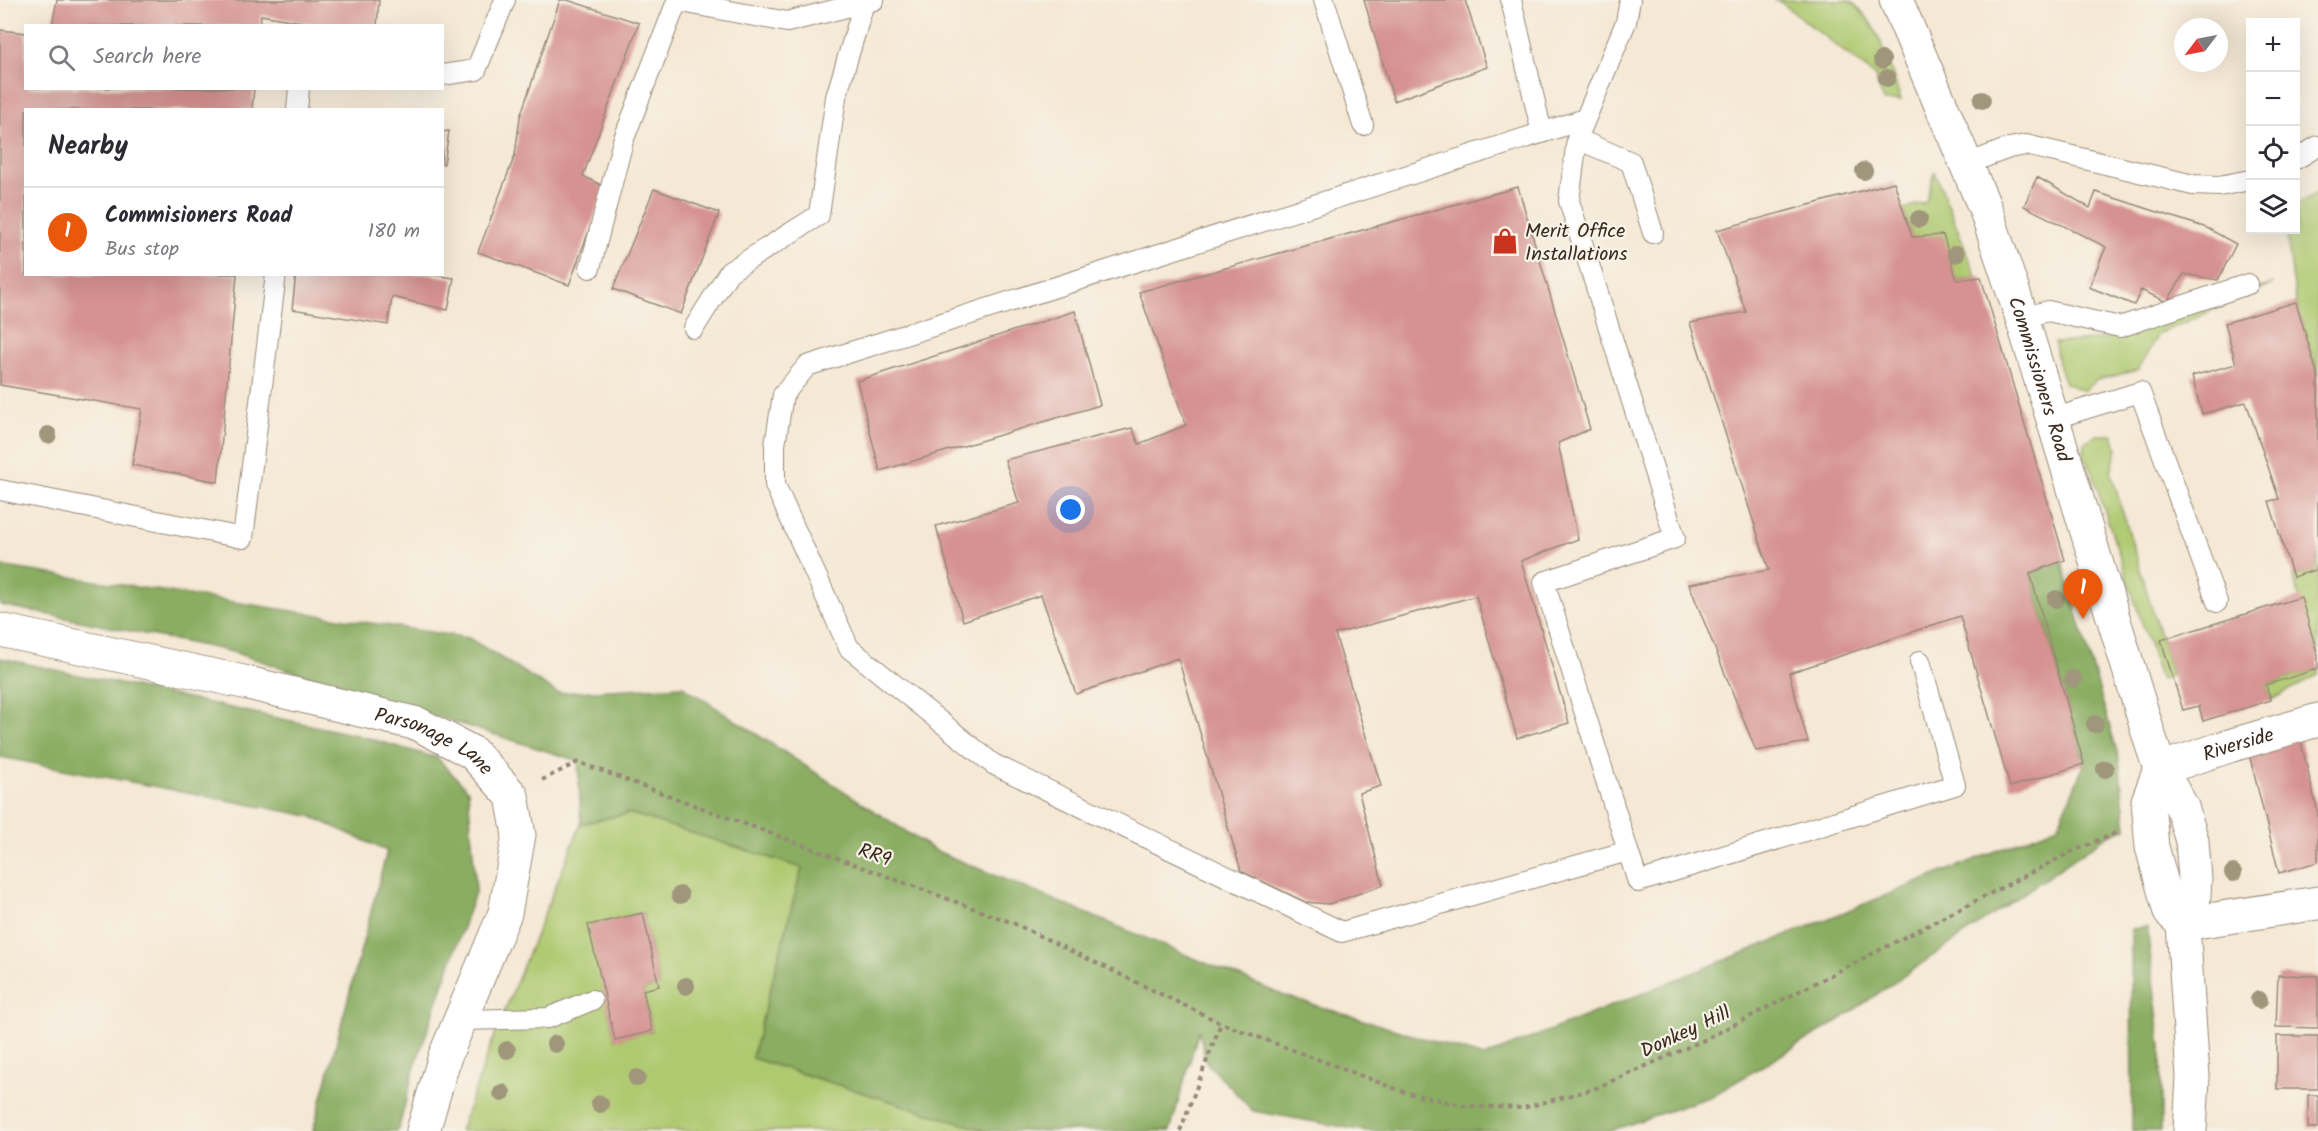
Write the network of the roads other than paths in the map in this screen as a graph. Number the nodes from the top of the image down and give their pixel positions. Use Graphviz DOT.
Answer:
graph roads {
  1 [pos="505,0"];
  2 [pos="868,0"];
  3 [pos="1324,0"];
  4 [pos="1511,0"];
  5 [pos="1630,0"];
  6 [pos="1896,0"];
  7 [pos="444,75"];
  8 [pos="299,90"];
  9 [pos="297,108"];
  10 [pos="1585,119"];
  11 [pos="1363,125"];
  12 [pos="1542,133"];
  13 [pos="1577,139"];
  14 [pos="2318,146"];
  15 [pos="2300,156"];
  16 [pos="1967,164"];
  17 [pos="2246,181"];
  18 [pos="1653,233"];
  19 [pos="590,268"];
  20 [pos="276,276"];
  21 [pos="2248,284"];
  22 [pos="2022,318"];
  23 [pos="694,328"];
  24 [pos="2052,419"];
  25 [pos="0,490"];
  26 [pos="2217,602"];
  27 [pos="0,630"];
  28 [pos="1920,661"];
  29 [pos="2318,720"];
  30 [pos="2160,769"];
  31 [pos="1628,851"];
  32 [pos="2318,903"];
  33 [pos="2183,924"];
  34 [pos="592,1000"];
  35 [pos="460,1020"];
  36 [pos="423,1131"];
  37 [pos="2190,1131"];
  1 -- 7 [label="lane"];
  2 -- 19 [label="lane"];
  2 -- 23 [label="lane"];
  3 -- 11 [label="lane"];
  4 -- 12 [label="lane"];
  5 -- 10 [label="lane"];
  6 -- 16 [label="street, Commissioners Road"];
  8 -- 9 [label="lane"];
  10 -- 12 [label="lane"];
  10 -- 13 [label="lane"];
  12 -- 31 [label="lane"];
  13 -- 18 [label="lane"];
  13 -- 31 [label="lane"];
  14 -- 15 [label="lane"];
  16 -- 17 [label="lane"];
  16 -- 22 [label="street, Commissioners Road"];
  20 -- 25 [label="lane"];
  21 -- 22 [label="lane"];
  22 -- 24 [label="street, Commissioners Road"];
  24 -- 26 [label="lane"];
  24 -- 30 [label="street, Commissioners Road"];
  27 -- 35 [label="street, Parsonage Lane"];
  28 -- 31 [label="lane"];
  29 -- 30 [label="street, Riverside"];
  30 -- 33 [label="street, Commissioners Road"];
  32 -- 33 [label="street"];
  33 -- 37 [label="street, Commissioners Road"];
  34 -- 35 [label="lane"];
  35 -- 36 [label="street"];
}
